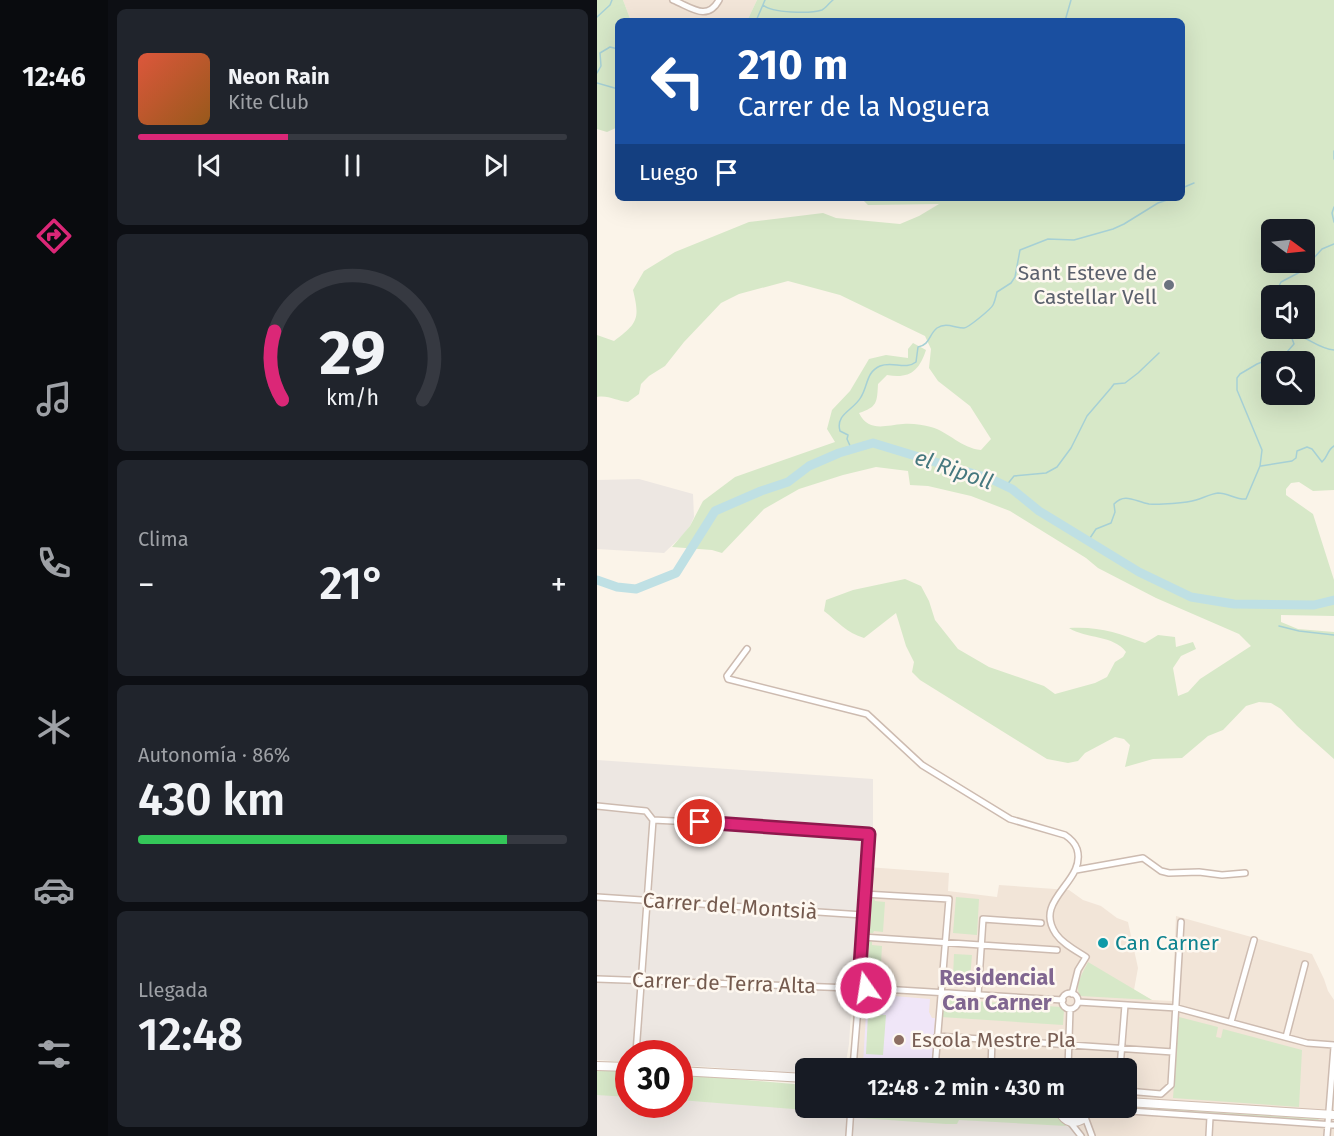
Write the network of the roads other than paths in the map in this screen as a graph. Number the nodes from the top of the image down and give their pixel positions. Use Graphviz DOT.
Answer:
graph roads {
  1 [pos="673,0"];
  2 [pos="719,0"];
  3 [pos="747,649"];
  4 [pos="597,806"];
  5 [pos="653,820"];
  6 [pos="1076,870"];
  7 [pos="1245,873"];
  8 [pos="864,894"];
  9 [pos="597,897"];
  10 [pos="647,900"];
  11 [pos="863,915"];
  12 [pos="1041,922"];
  13 [pos="1181,922"];
  14 [pos="862,937"];
  15 [pos="1254,940"];
  16 [pos="945,942"];
  17 [pos="982,944"];
  18 [pos="1057,950"];
  19 [pos="1305,964"];
  20 [pos="597,979"];
  21 [pos="640,981"];
  22 [pos="859,981"];
  23 [pos="852,987"];
  24 [pos="866,988"];
  25 [pos="940,993"];
  26 [pos="1072,994"];
  27 [pos="859,995"];
  28 [pos="978,995"];
  29 [pos="1063,1000"];
  30 [pos="1078,1002"];
  31 [pos="1125,1005"];
  32 [pos="1177,1008"];
  33 [pos="1070,1009"];
  34 [pos="1231,1022"];
  35 [pos="937,1036"];
  36 [pos="1286,1038"];
  37 [pos="637,1040"];
  38 [pos="992,1040"];
  39 [pos="1069,1045"];
  40 [pos="1334,1046"];
  41 [pos="1121,1049"];
  42 [pos="1173,1052"];
  43 [pos="854,1058"];
  44 [pos="936,1058"];
  45 [pos="991,1058"];
  46 [pos="1068,1058"];
  47 [pos="1121,1058"];
  48 [pos="597,1066"];
  49 [pos="615,1067"];
  50 [pos="693,1072"];
  51 [pos="795,1077"];
  52 [pos="1137,1092"];
  53 [pos="1137,1103"];
  54 [pos="1137,1111"];
  55 [pos="1331,1114"];
  56 [pos="1210,1116"];
  57 [pos="850,1118"];
  58 [pos="1064,1118"];
  59 [pos="1081,1118"];
  60 [pos="1088,1118"];
  61 [pos="1070,1122"];
  62 [pos="1331,1124"];
  63 [pos="849,1136"];
  64 [pos="1081,1136"];
  65 [pos="1092,1136"];
  66 [pos="1209,1136"];
  67 [pos="1327,1136"];
  1 -- 2 [label="street"];
  3 -- 6 [label="street"];
  4 -- 5 [label="street"];
  5 -- 8 [label="street"];
  5 -- 10 [label="street"];
  6 -- 7 [label="street"];
  6 -- 26 [label="street"];
  8 -- 11 [label="street"];
  8 -- 16 [label="street"];
  9 -- 10 [label="street, Carrer del Montsià"];
  10 -- 11 [label="street, Carrer del Montsià"];
  10 -- 21 [label="street"];
  11 -- 14 [label="street"];
  12 -- 17 [label="street"];
  13 -- 32 [label="street"];
  14 -- 16 [label="street"];
  14 -- 22 [label="street"];
  15 -- 34 [label="street"];
  16 -- 17 [label="street"];
  16 -- 25 [label="street"];
  17 -- 18 [label="street"];
  17 -- 28 [label="street"];
  19 -- 36 [label="street"];
  20 -- 21 [label="street, Carrer de Terra Alta"];
  21 -- 23 [label="street, Carrer de Terra Alta"];
  21 -- 37 [label="street"];
  22 -- 23 [label="street"];
  22 -- 24 [label="street"];
  23 -- 27 [label="street"];
  24 -- 25 [label="street"];
  24 -- 27 [label="street"];
  25 -- 28 [label="street"];
  25 -- 35 [label="street"];
  26 -- 29 [label="street"];
  26 -- 30 [label="street"];
  27 -- 43 [label="street"];
  28 -- 29 [label="street"];
  29 -- 33 [label="street"];
  30 -- 31 [label="street"];
  30 -- 33 [label="street"];
  31 -- 32 [label="street"];
  31 -- 41 [label="street"];
  32 -- 34 [label="street"];
  32 -- 42 [label="street"];
  33 -- 39 [label="street"];
  34 -- 36 [label="street"];
  35 -- 38 [label="street"];
  35 -- 44 [label="street"];
  36 -- 40 [label="street"];
  38 -- 39 [label="street"];
  38 -- 45 [label="street"];
  39 -- 41 [label="street"];
  39 -- 46 [label="street"];
  40 -- 55 [label="street"];
  41 -- 42 [label="street"];
  41 -- 47 [label="street"];
  42 -- 52 [label="street"];
  48 -- 49 [label="street"];
  50 -- 51 [label="street"];
  53 -- 55 [label="street"];
  54 -- 56 [label="street"];
  55 -- 62 [label="street"];
  56 -- 62 [label="street"];
  56 -- 66 [label="street"];
  57 -- 63 [label="street"];
  58 -- 61 [label="street"];
  59 -- 61 [label="street"];
  60 -- 65 [label="street"];
  61 -- 64 [label="street"];
  62 -- 67 [label="street"];
}
